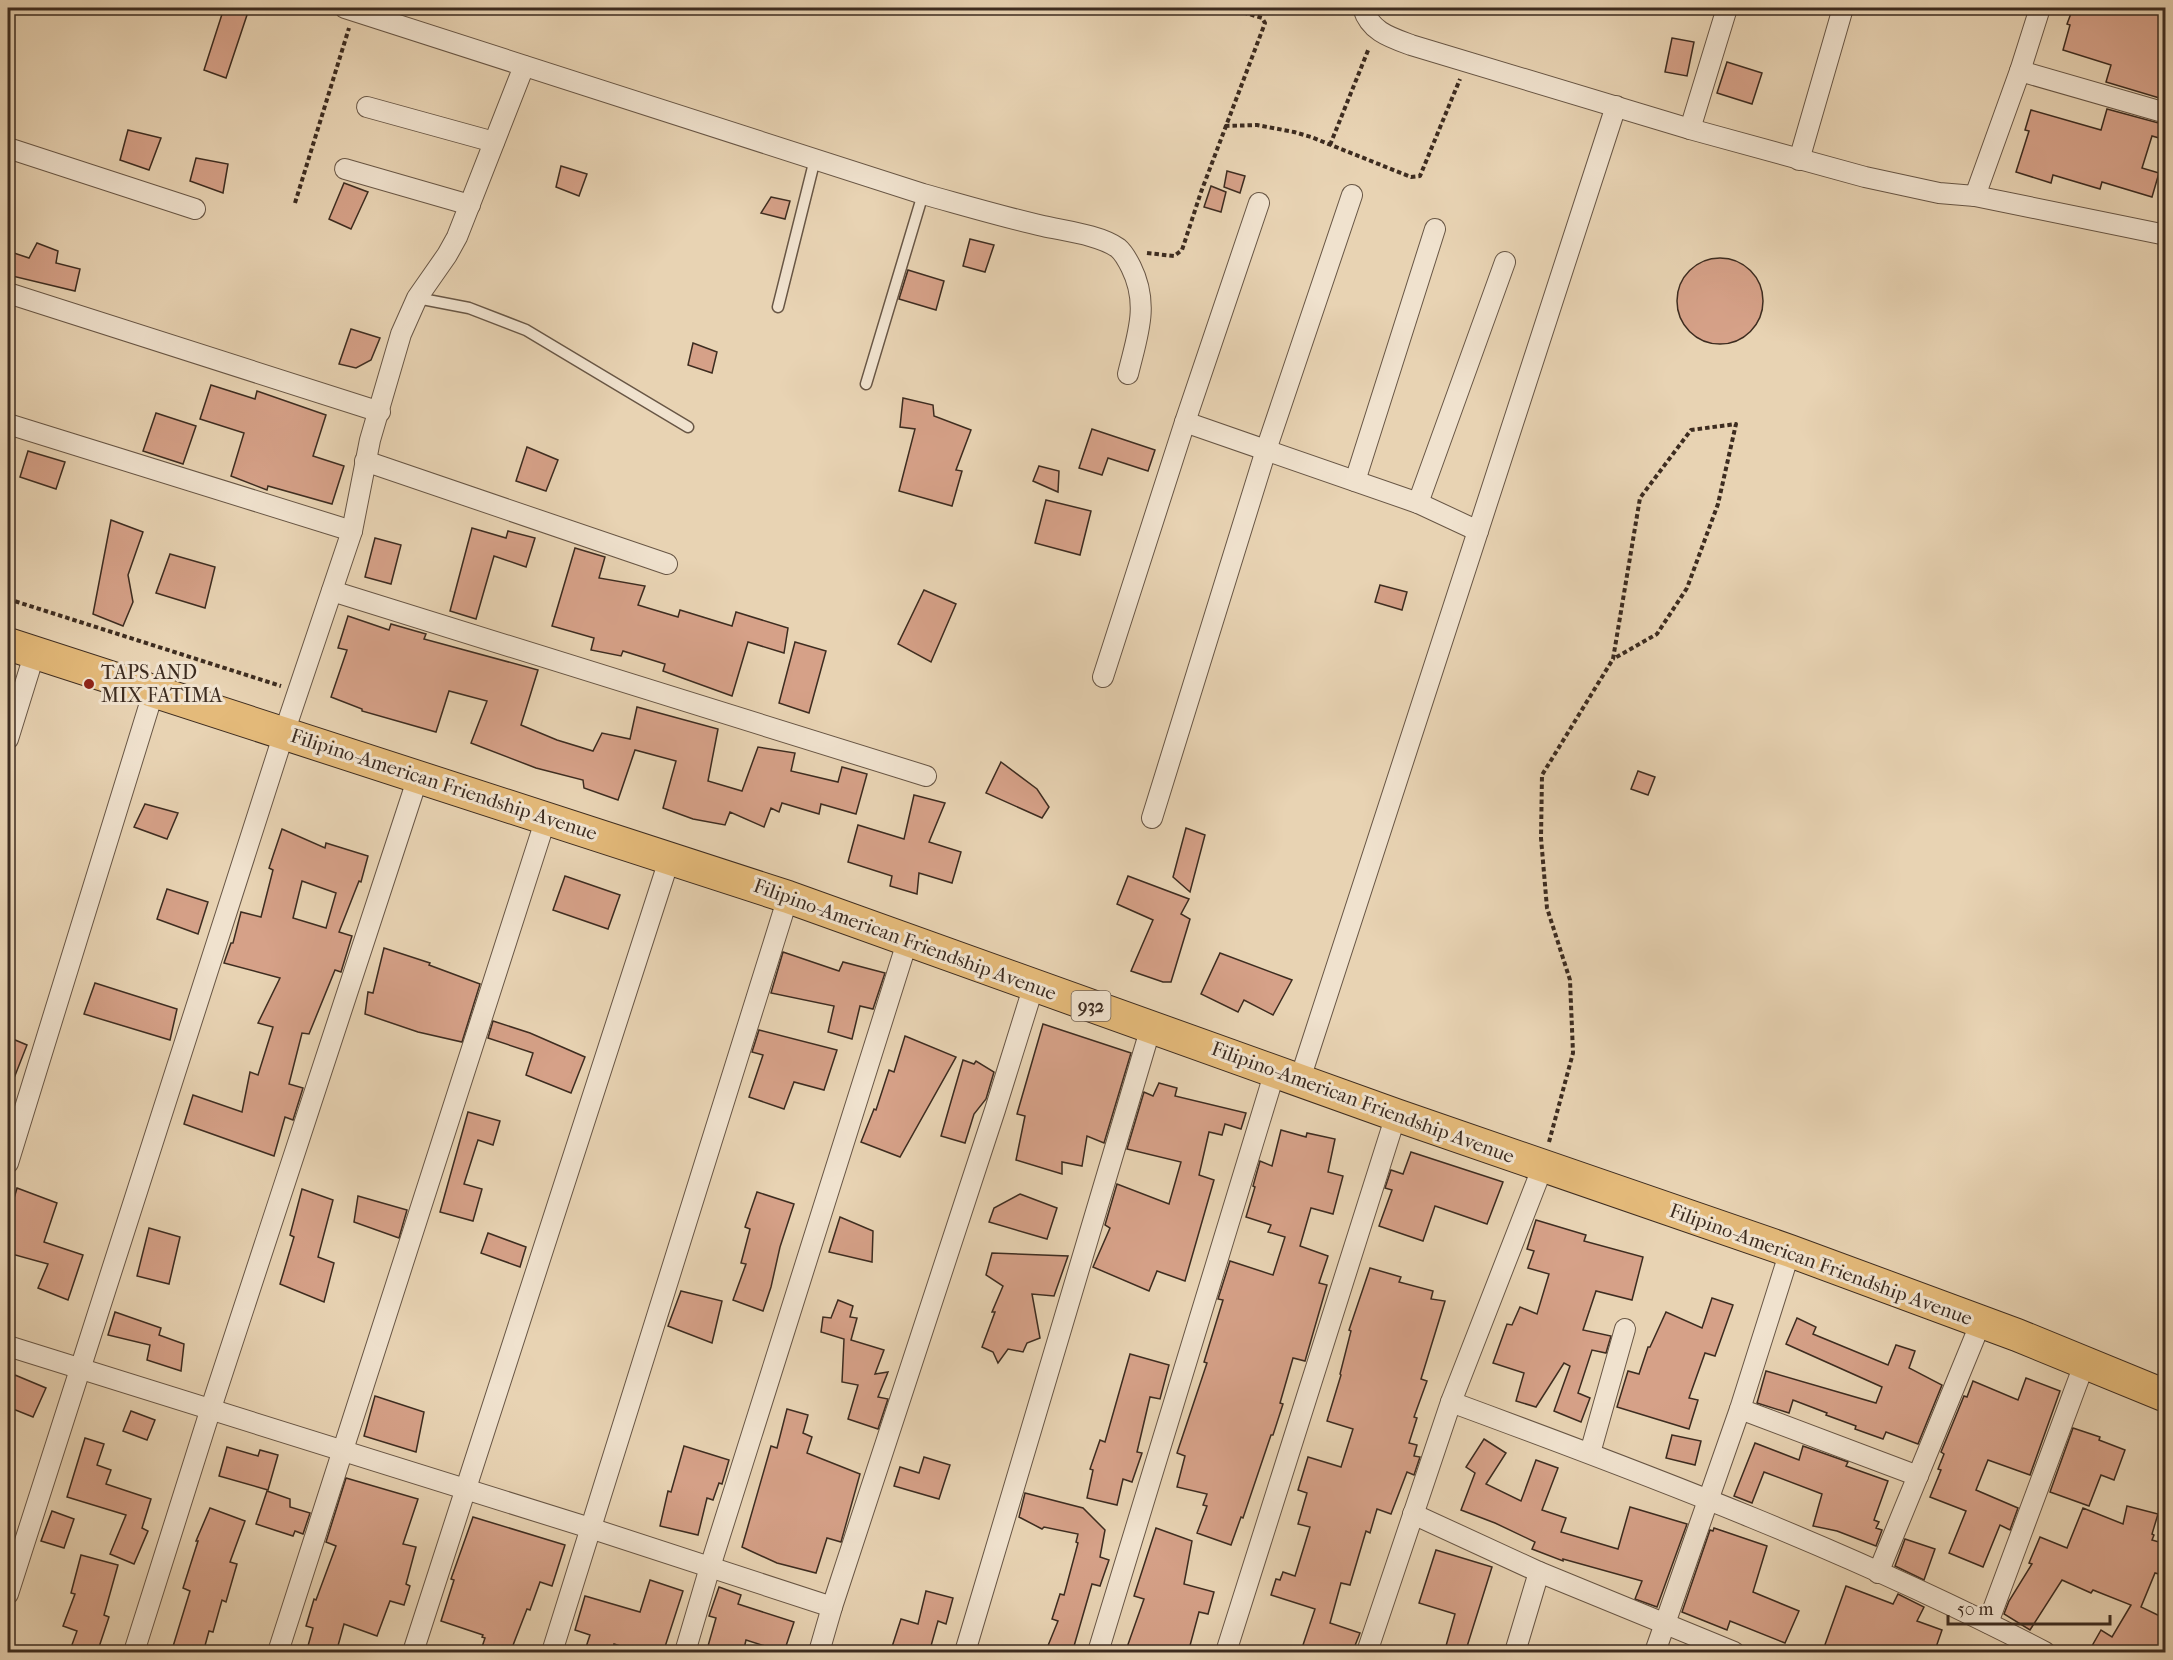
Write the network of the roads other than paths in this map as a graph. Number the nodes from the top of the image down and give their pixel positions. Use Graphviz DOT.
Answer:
graph roads {
  1 [pos="345,8"];
  2 [pos="1363,8"];
  3 [pos="1727,8"];
  4 [pos="1843,8"];
  5 [pos="2040,8"];
  6 [pos="524,66"];
  7 [pos="2020,71"];
  8 [pos="1616,106"];
  9 [pos="368,107"];
  10 [pos="2166,113"];
  11 [pos="1690,129"];
  12 [pos="494,142"];
  13 [pos="8,148"];
  14 [pos="815,159"];
  15 [pos="1799,160"];
  16 [pos="345,170"];
  17 [pos="923,194"];
  18 [pos="1352,195"];
  19 [pos="1975,196"];
  20 [pos="1259,203"];
  21 [pos="470,205"];
  22 [pos="195,209"];
  23 [pos="1435,229"];
  24 [pos="2166,235"];
  25 [pos="1505,262"];
  26 [pos="8,293"];
  27 [pos="417,297"];
  28 [pos="778,307"];
  29 [pos="1128,375"];
  30 [pos="866,384"];
  31 [pos="380,412"];
  32 [pos="1185,422"];
  33 [pos="8,424"];
  34 [pos="688,427"];
  35 [pos="1266,450"];
  36 [pos="365,461"];
  37 [pos="1355,481"];
  38 [pos="1418,503"];
  39 [pos="352,531"];
  40 [pos="1478,531"];
  41 [pos="667,564"];
  42 [pos="332,591"];
  43 [pos="21,648"];
  44 [pos="1103,677"];
  45 [pos="154,690"];
  46 [pos="284,732"];
  47 [pos="8,739"];
  48 [pos="926,776"];
  49 [pos="418,777"];
  50 [pos="546,818"];
  51 [pos="1152,818"];
  52 [pos="670,857"];
  53 [pos="788,897"];
  54 [pos="908,939"];
  55 [pos="1034,986"];
  56 [pos="1151,1027"];
  57 [pos="1288,1075"];
  58 [pos="1396,1115"];
  59 [pos="8,1163"];
  60 [pos="1543,1166"];
  61 [pos="1790,1251"];
  62 [pos="1981,1322"];
  63 [pos="1625,1329"];
  64 [pos="8,1346"];
  65 [pos="2085,1362"];
  66 [pos="79,1368"];
  67 [pos="2166,1396"];
  68 [pos="1451,1402"];
  69 [pos="211,1408"];
  70 [pos="1740,1409"];
  71 [pos="342,1450"];
  72 [pos="1590,1453"];
  73 [pos="1918,1476"];
  74 [pos="467,1490"];
  75 [pos="1708,1501"];
  76 [pos="1413,1514"];
  77 [pos="590,1528"];
  78 [pos="710,1567"];
  79 [pos="1539,1572"];
  80 [pos="1878,1573"];
  81 [pos="8,1594"];
  82 [pos="832,1607"];
  83 [pos="1988,1623"];
  84 [pos="1664,1624"];
  85 [pos="134,1653"];
  86 [pos="278,1653"];
  87 [pos="413,1653"];
  88 [pos="552,1653"];
  89 [pos="685,1653"];
  90 [pos="819,1653"];
  91 [pos="965,1653"];
  92 [pos="1098,1653"];
  93 [pos="1226,1653"];
  94 [pos="1367,1653"];
  95 [pos="1515,1653"];
  96 [pos="1655,1653"];
  97 [pos="1734,1653"];
  98 [pos="2045,1653"];
  1 -- 6 [label="street"];
  2 -- 8 [label="street"];
  3 -- 11 [label="street"];
  4 -- 15 [label="street"];
  5 -- 7 [label="street"];
  6 -- 12 [label="street"];
  6 -- 14 [label="street"];
  7 -- 10 [label="street"];
  7 -- 19 [label="street"];
  8 -- 11 [label="street"];
  8 -- 40 [label="street"];
  9 -- 12 [label="street"];
  11 -- 15 [label="street"];
  12 -- 21 [label="street"];
  13 -- 22 [label="street"];
  14 -- 17 [label="street"];
  14 -- 28 [label="lane"];
  15 -- 19 [label="street"];
  16 -- 21 [label="street"];
  17 -- 29 [label="street"];
  17 -- 30 [label="lane"];
  18 -- 35 [label="street"];
  19 -- 24 [label="street"];
  20 -- 32 [label="street"];
  21 -- 27 [label="street"];
  23 -- 37 [label="street"];
  25 -- 38 [label="street"];
  26 -- 31 [label="street"];
  27 -- 31 [label="street"];
  27 -- 34 [label="lane"];
  31 -- 36 [label="street"];
  32 -- 35 [label="street"];
  32 -- 44 [label="street"];
  33 -- 39 [label="street"];
  35 -- 37 [label="street"];
  35 -- 51 [label="street"];
  36 -- 39 [label="street"];
  36 -- 41 [label="street"];
  37 -- 38 [label="street"];
  38 -- 40 [label="street"];
  39 -- 42 [label="street"];
  40 -- 57 [label="street"];
  42 -- 46 [label="street"];
  42 -- 48 [label="street"];
  43 -- 45 [label="main road, Filipino-American Friendship Avenue / 932"];
  43 -- 47 [label="street"];
  45 -- 46 [label="main road, Filipino-American Friendship Avenue / 932"];
  45 -- 59 [label="street"];
  46 -- 49 [label="main road, Filipino-American Friendship Avenue / 932"];
  46 -- 66 [label="street"];
  49 -- 50 [label="main road, Filipino-American Friendship Avenue / 932"];
  49 -- 69 [label="street"];
  50 -- 52 [label="main road, Filipino-American Friendship Avenue / 932"];
  50 -- 71 [label="street"];
  52 -- 53 [label="main road, Filipino-American Friendship Avenue / 932"];
  52 -- 74 [label="street"];
  53 -- 54 [label="main road, Filipino-American Friendship Avenue / 932"];
  53 -- 77 [label="street"];
  54 -- 55 [label="main road, Filipino-American Friendship Avenue / 932"];
  54 -- 78 [label="street"];
  55 -- 56 [label="main road, Filipino-American Friendship Avenue / 932"];
  55 -- 82 [label="street"];
  56 -- 57 [label="main road, Filipino-American Friendship Avenue / 932"];
  56 -- 91 [label="street"];
  57 -- 58 [label="main road, Filipino-American Friendship Avenue / 932"];
  57 -- 92 [label="street"];
  58 -- 60 [label="main road, Filipino-American Friendship Avenue / 932"];
  58 -- 93 [label="street"];
  60 -- 61 [label="main road, Filipino-American Friendship Avenue / 932"];
  60 -- 68 [label="street"];
  61 -- 62 [label="main road, Filipino-American Friendship Avenue / 932"];
  61 -- 70 [label="street"];
  62 -- 65 [label="main road, Filipino-American Friendship Avenue / 932"];
  62 -- 73 [label="street"];
  63 -- 72 [label="street"];
  64 -- 66 [label="street"];
  65 -- 67 [label="main road, Filipino-American Friendship Avenue / 932"];
  65 -- 83 [label="street"];
  66 -- 69 [label="street"];
  66 -- 81 [label="street"];
  68 -- 72 [label="street"];
  68 -- 76 [label="street"];
  69 -- 71 [label="street"];
  69 -- 85 [label="street"];
  70 -- 73 [label="street"];
  70 -- 75 [label="street"];
  71 -- 74 [label="street"];
  71 -- 86 [label="street"];
  72 -- 75 [label="street"];
  73 -- 80 [label="street"];
  74 -- 77 [label="street"];
  74 -- 87 [label="street"];
  75 -- 80 [label="street"];
  75 -- 84 [label="street"];
  76 -- 79 [label="street"];
  76 -- 94 [label="street"];
  77 -- 78 [label="street"];
  77 -- 88 [label="street"];
  78 -- 82 [label="street"];
  78 -- 89 [label="street"];
  79 -- 84 [label="street"];
  79 -- 95 [label="street"];
  80 -- 83 [label="street"];
  82 -- 90 [label="street"];
  83 -- 98 [label="street"];
  84 -- 96 [label="street"];
  84 -- 97 [label="street"];
}
